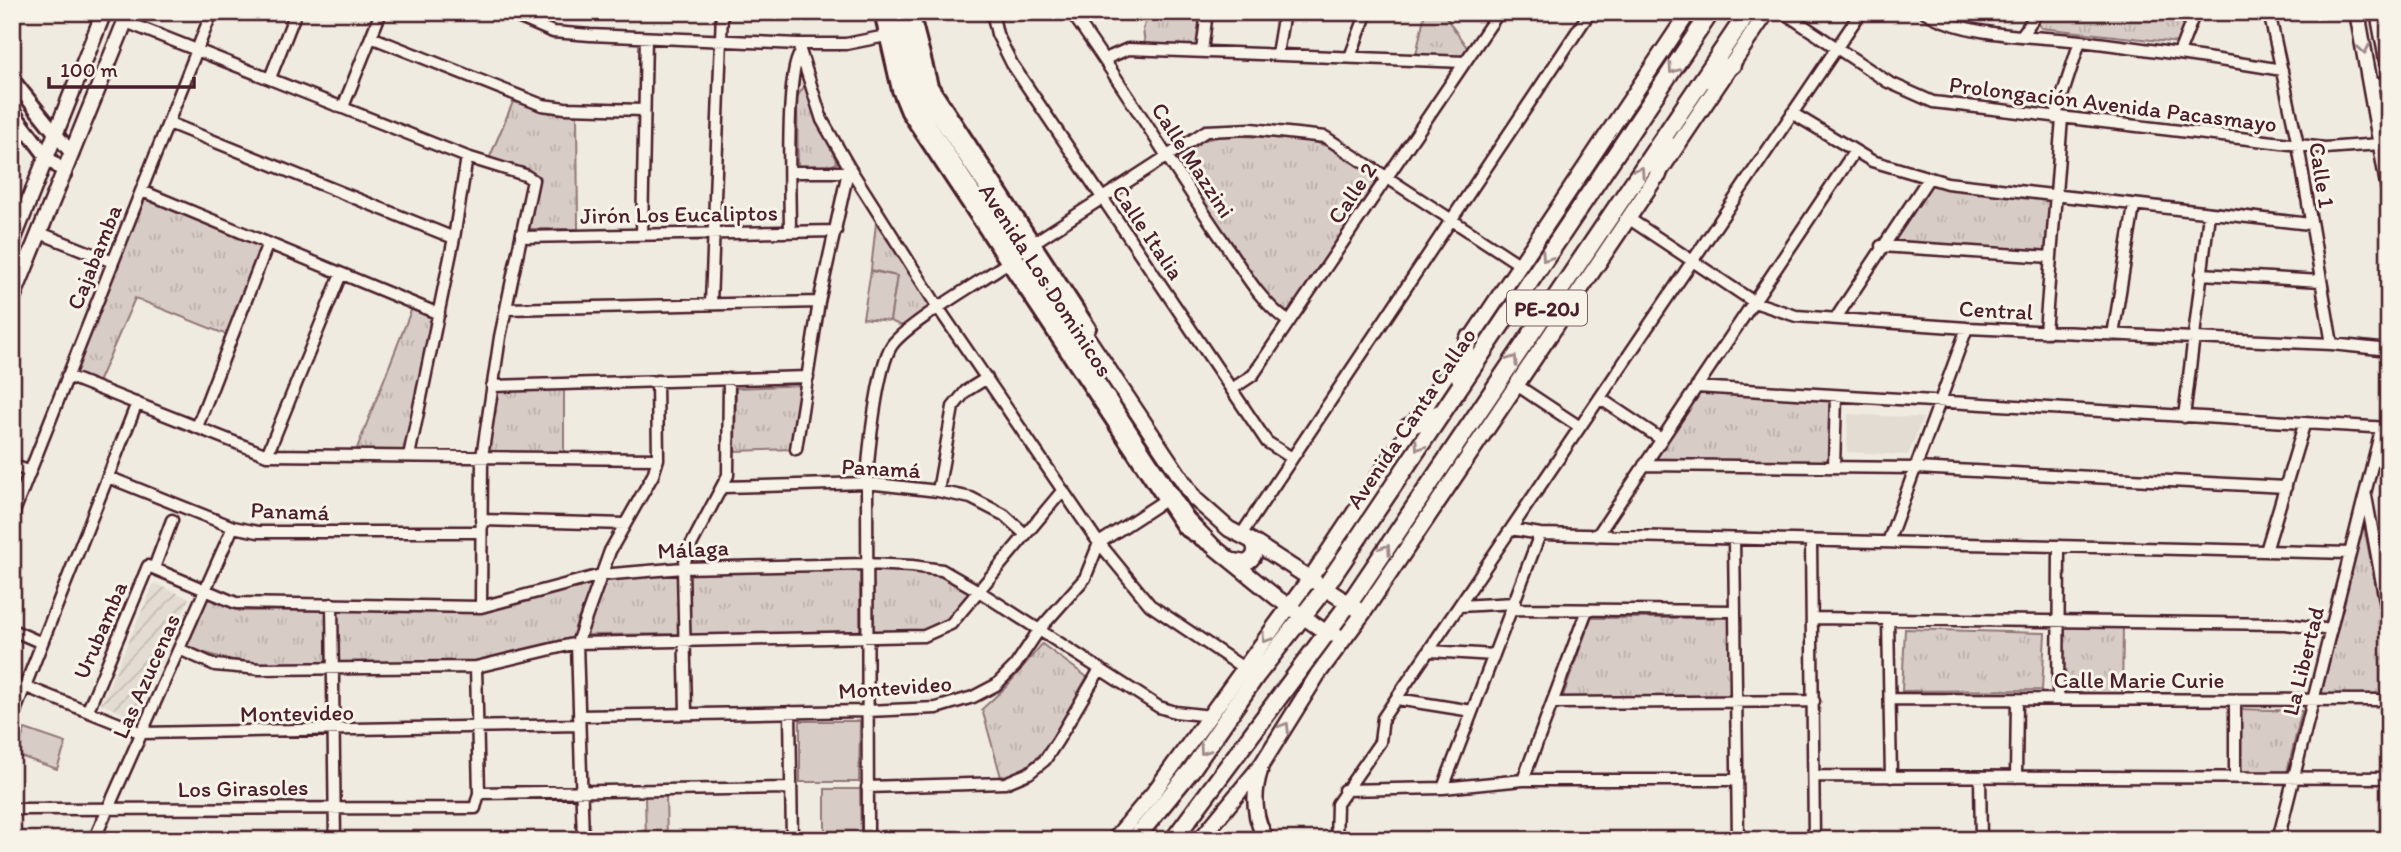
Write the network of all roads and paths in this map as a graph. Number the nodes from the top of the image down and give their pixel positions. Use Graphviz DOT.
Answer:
graph roads {
  1 [pos="104,12"];
  2 [pos="212,12"];
  3 [pos="296,12"];
  4 [pos="381,12"];
  5 [pos="506,12"];
  6 [pos="722,12"];
  7 [pos="881,12"];
  8 [pos="892,12"];
  9 [pos="904,12"];
  10 [pos="912,12"];
  11 [pos="992,12"];
  12 [pos="1074,12"];
  13 [pos="1207,12"];
  14 [pos="1284,12"];
  15 [pos="1367,12"];
  16 [pos="1590,12"];
  17 [pos="1689,12"];
  18 [pos="1711,12"];
  19 [pos="1748,12"];
  20 [pos="1767,12"];
  21 [pos="1783,12"];
  22 [pos="1861,12"];
  23 [pos="1925,12"];
  24 [pos="2038,12"];
  25 [pos="2195,12"];
  26 [pos="2269,12"];
  27 [pos="2357,12"];
  28 [pos="2378,12"];
  29 [pos="1494,14"];
  30 [pos="1948,16"];
  31 [pos="127,17"];
  32 [pos="2022,34"];
  33 [pos="886,36"];
  34 [pos="371,37"];
  35 [pos="646,38"];
  36 [pos="722,41"];
  37 [pos="2080,41"];
  38 [pos="1834,48"];
  39 [pos="198,49"];
  40 [pos="799,49"];
  41 [pos="1202,51"];
  42 [pos="2179,53"];
  43 [pos="1277,54"];
  44 [pos="1350,57"];
  45 [pos="1105,59"];
  46 [pos="892,62"];
  47 [pos="1465,62"];
  48 [pos="1732,65"];
  49 [pos="2282,70"];
  50 [pos="2389,71"];
  51 [pos="906,74"];
  52 [pos="270,78"];
  53 [pos="12,79"];
  54 [pos="1702,82"];
  55 [pos="2389,82"];
  56 [pos="2370,85"];
  57 [pos="944,106"];
  58 [pos="342,107"];
  59 [pos="644,110"];
  60 [pos="1792,113"];
  61 [pos="13,114"];
  62 [pos="2058,118"];
  63 [pos="169,123"];
  64 [pos="949,131"];
  65 [pos="1667,131"];
  66 [pos="56,136"];
  67 [pos="2380,144"];
  68 [pos="2298,145"];
  69 [pos="1854,152"];
  70 [pos="72,154"];
  71 [pos="47,157"];
  72 [pos="467,158"];
  73 [pos="1166,158"];
  74 [pos="849,170"];
  75 [pos="791,172"];
  76 [pos="65,173"];
  77 [pos="1658,175"];
  78 [pos="1387,176"];
  79 [pos="1928,179"];
  80 [pos="2389,190"];
  81 [pos="142,191"];
  82 [pos="2055,197"];
  83 [pos="1103,198"];
  84 [pos="2134,206"];
  85 [pos="2208,214"];
  86 [pos="1451,218"];
  87 [pos="1628,218"];
  88 [pos="2310,224"];
  89 [pos="790,231"];
  90 [pos="836,231"];
  91 [pos="715,232"];
  92 [pos="40,233"];
  93 [pos="642,234"];
  94 [pos="522,237"];
  95 [pos="454,238"];
  96 [pos="12,243"];
  97 [pos="268,243"];
  98 [pos="1033,243"];
  99 [pos="1881,246"];
  100 [pos="2051,257"];
  101 [pos="1693,261"];
  102 [pos="113,262"];
  103 [pos="1007,263"];
  104 [pos="1519,264"];
  105 [pos="341,274"];
  106 [pos="2202,274"];
  107 [pos="2321,281"];
  108 [pos="12,300"];
  109 [pos="820,302"];
  110 [pos="1754,302"];
  111 [pos="711,304"];
  112 [pos="506,309"];
  113 [pos="939,309"];
  114 [pos="439,314"];
  115 [pos="1836,318"];
  116 [pos="1289,322"];
  117 [pos="1967,328"];
  118 [pos="2045,332"];
  119 [pos="2113,335"];
  120 [pos="1468,339"];
  121 [pos="2194,339"];
  122 [pos="2332,344"];
  123 [pos="2389,351"];
  124 [pos="67,376"];
  125 [pos="808,377"];
  126 [pos="987,378"];
  127 [pos="729,379"];
  128 [pos="657,381"];
  129 [pos="1515,384"];
  130 [pos="492,386"];
  131 [pos="1696,387"];
  132 [pos="1458,388"];
  133 [pos="1232,389"];
  134 [pos="1836,396"];
  135 [pos="1601,398"];
  136 [pos="1940,401"];
  137 [pos="137,403"];
  138 [pos="1442,412"];
  139 [pos="2185,418"];
  140 [pos="2304,425"];
  141 [pos="197,426"];
  142 [pos="1580,426"];
  143 [pos="1408,427"];
  144 [pos="2385,429"];
  145 [pos="1661,439"];
  146 [pos="796,449"];
  147 [pos="267,455"];
  148 [pos="409,456"];
  149 [pos="482,457"];
  150 [pos="1292,458"];
  151 [pos="658,459"];
  152 [pos="12,465"];
  153 [pos="1644,465"];
  154 [pos="1834,467"];
  155 [pos="1916,468"];
  156 [pos="30,472"];
  157 [pos="108,477"];
  158 [pos="867,483"];
  159 [pos="723,487"];
  160 [pos="2286,487"];
  161 [pos="1063,490"];
  162 [pos="938,491"];
  163 [pos="2365,492"];
  164 [pos="1165,500"];
  165 [pos="12,517"];
  166 [pos="172,520"];
  167 [pos="481,520"];
  168 [pos="625,524"];
  169 [pos="1223,525"];
  170 [pos="233,527"];
  171 [pos="1511,529"];
  172 [pos="481,532"];
  173 [pos="1026,534"];
  174 [pos="1540,534"];
  175 [pos="1597,536"];
  176 [pos="1247,538"];
  177 [pos="1734,539"];
  178 [pos="1811,541"];
  179 [pos="1888,542"];
  180 [pos="1099,543"];
  181 [pos="2059,546"];
  182 [pos="1214,547"];
  183 [pos="2266,551"];
  184 [pos="2350,553"];
  185 [pos="1234,561"];
  186 [pos="866,564"];
  187 [pos="151,567"];
  188 [pos="683,568"];
  189 [pos="601,575"];
  190 [pos="1309,579"];
  191 [pos="1324,589"];
  192 [pos="205,590"];
  193 [pos="977,590"];
  194 [pos="332,604"];
  195 [pos="1348,606"];
  196 [pos="1459,606"];
  197 [pos="1514,606"];
  198 [pos="481,607"];
  199 [pos="1289,607"];
  200 [pos="1587,610"];
  201 [pos="1735,611"];
  202 [pos="1364,612"];
  203 [pos="1304,617"];
  204 [pos="1812,618"];
  205 [pos="1888,619"];
  206 [pos="2058,621"];
  207 [pos="2389,622"];
  208 [pos="12,630"];
  209 [pos="1039,630"];
  210 [pos="2331,630"];
  211 [pos="1328,634"];
  212 [pos="1346,636"];
  213 [pos="685,638"];
  214 [pos="866,638"];
  215 [pos="42,643"];
  216 [pos="577,643"];
  217 [pos="179,649"];
  218 [pos="1430,651"];
  219 [pos="1494,655"];
  220 [pos="476,667"];
  221 [pos="332,669"];
  222 [pos="1100,669"];
  223 [pos="1245,669"];
  224 [pos="24,686"];
  225 [pos="1397,699"];
  226 [pos="1890,699"];
  227 [pos="2017,699"];
  228 [pos="2059,699"];
  229 [pos="2235,699"];
  230 [pos="2313,700"];
  231 [pos="2389,700"];
  232 [pos="1736,701"];
  233 [pos="1814,701"];
  234 [pos="1552,703"];
  235 [pos="88,710"];
  236 [pos="867,711"];
  237 [pos="1472,711"];
  238 [pos="790,712"];
  239 [pos="686,713"];
  240 [pos="1211,716"];
  241 [pos="12,719"];
  242 [pos="579,720"];
  243 [pos="478,729"];
  244 [pos="331,732"];
  245 [pos="142,733"];
  246 [pos="1262,764"];
  247 [pos="1815,776"];
  248 [pos="1891,777"];
  249 [pos="1980,777"];
  250 [pos="2016,777"];
  251 [pos="2235,778"];
  252 [pos="2294,778"];
  253 [pos="2389,778"];
  254 [pos="1522,780"];
  255 [pos="1737,780"];
  256 [pos="867,786"];
  257 [pos="791,788"];
  258 [pos="1443,788"];
  259 [pos="1344,790"];
  260 [pos="581,791"];
  261 [pos="479,793"];
  262 [pos="335,806"];
  263 [pos="12,809"];
  264 [pos="107,810"];
  265 [pos="94,840"];
  266 [pos="335,840"];
  267 [pos="583,840"];
  268 [pos="792,840"];
  269 [pos="869,840"];
  270 [pos="1114,840"];
  271 [pos="1134,840"];
  272 [pos="1174,840"];
  273 [pos="1200,840"];
  274 [pos="1268,840"];
  275 [pos="1336,840"];
  276 [pos="1738,840"];
  277 [pos="1814,840"];
  278 [pos="1981,840"];
  279 [pos="2278,840"];
  1 -- 66 [label="main road"];
  2 -- 39 [label="street, Cajabamba"];
  3 -- 52 [label="street"];
  4 -- 34 [label="street"];
  5 -- 35 [label="street"];
  6 -- 36 [label="street"];
  7 -- 33 [label="street, Avenida Los Dominicos"];
  8 -- 51 [label="main road, Avenida Los Dominicos"];
  9 -- 64 [label="main road, Avenida Los Dominicos"];
  10 -- 57 [label="street, Avenida Los Dominicos"];
  11 -- 83 [label="street, Calle Italia"];
  12 -- 45 [label="street, Calle Mazzini"];
  13 -- 41 [label="street"];
  14 -- 43 [label="street"];
  15 -- 44 [label="street"];
  16 -- 86 [label="street"];
  17 -- 104 [label="main road, Avenida Canta Callao"];
  18 -- 132 [label="highway, Avenida Canta Callao / PE-20J, one-way"];
  19 -- 54 [label="highway, PE-20J"];
  20 -- 48 [label="main road"];
  21 -- 38 [label="street, Prolongación Avenida Pacasmayo"];
  22 -- 38 [label="street"];
  23 -- 30 [label="street"];
  24 -- 32 [label="street"];
  25 -- 42 [label="street"];
  26 -- 49 [label="street, Calle 1"];
  27 -- 56 [label="main road, one-way"];
  28 -- 50 [label="main road"];
  29 -- 47 [label="street, Calle 2"];
  30 -- 32 [label="street"];
  31 -- 39 [label="street"];
  31 -- 70 [label="main road"];
  32 -- 37 [label="street"];
  33 -- 40 [label="street"];
  33 -- 46 [label="street, Avenida Los Dominicos"];
  34 -- 58 [label="street"];
  34 -- 59 [label="street"];
  35 -- 36 [label="street"];
  35 -- 59 [label="street"];
  36 -- 40 [label="street"];
  36 -- 91 [label="street"];
  37 -- 42 [label="street"];
  37 -- 62 [label="street"];
  38 -- 60 [label="street"];
  38 -- 62 [label="street, Prolongación Avenida Pacasmayo"];
  39 -- 52 [label="street"];
  39 -- 63 [label="street, Cajabamba"];
  40 -- 74 [label="street"];
  40 -- 75 [label="street"];
  41 -- 43 [label="street"];
  41 -- 45 [label="street"];
  42 -- 49 [label="street"];
  43 -- 44 [label="street"];
  44 -- 47 [label="street"];
  45 -- 73 [label="street, Calle Mazzini"];
  46 -- 51 [label="main road"];
  46 -- 103 [label="street, Avenida Los Dominicos"];
  47 -- 78 [label="street, Calle 2"];
  48 -- 54 [label="highway"];
  48 -- 77 [label="main road"];
  49 -- 68 [label="street, Calle 1"];
  51 -- 182 [label="main road, Avenida Los Dominicos"];
  52 -- 58 [label="street"];
  53 -- 66 [label="street"];
  54 -- 65 [label="highway, PE-20J"];
  55 -- 56 [label="street"];
  56 -- 67 [label="main road"];
  57 -- 64 [label="main road"];
  57 -- 98 [label="street, Avenida Los Dominicos"];
  58 -- 72 [label="street"];
  59 -- 93 [label="street"];
  60 -- 69 [label="street"];
  60 -- 101 [label="street"];
  61 -- 71 [label="street"];
  62 -- 68 [label="street, Prolongación Avenida Pacasmayo"];
  62 -- 82 [label="street"];
  63 -- 81 [label="street, Cajabamba"];
  63 -- 95 [label="street"];
  64 -- 169 [label="main road, Avenida Los Dominicos"];
  65 -- 77 [label="highway"];
  195 -- 65 [label="highway, PE-20J, one-way"];
  66 -- 70 [label="street"];
  66 -- 71 [label="main road"];
  67 -- 68 [label="street, Prolongación Avenida Pacasmayo"];
  67 -- 80 [label="main road"];
  68 -- 88 [label="street, Calle 1"];
  69 -- 79 [label="street"];
  69 -- 110 [label="street"];
  70 -- 76 [label="main road"];
  71 -- 76 [label="street"];
  71 -- 96 [label="main road"];
  72 -- 94 [label="street"];
  72 -- 95 [label="street"];
  73 -- 78 [label="street"];
  73 -- 83 [label="street"];
  73 -- 116 [label="street, Calle Mazzini"];
  74 -- 75 [label="street"];
  74 -- 90 [label="street"];
  74 -- 113 [label="street"];
  75 -- 89 [label="street"];
  76 -- 92 [label="main road"];
  77 -- 87 [label="main road"];
  78 -- 86 [label="street"];
  78 -- 116 [label="street, Calle 2"];
  79 -- 82 [label="street"];
  79 -- 99 [label="street"];
  81 -- 97 [label="street"];
  81 -- 102 [label="street, Cajabamba"];
  82 -- 84 [label="street"];
  82 -- 100 [label="street"];
  83 -- 98 [label="street"];
  83 -- 133 [label="street, Calle Italia"];
  84 -- 85 [label="street"];
  84 -- 119 [label="street"];
  85 -- 88 [label="street"];
  85 -- 106 [label="street"];
  86 -- 104 [label="street"];
  86 -- 150 [label="street"];
  87 -- 101 [label="street, Central"];
  87 -- 129 [label="main road"];
  88 -- 107 [label="street, Calle 1"];
  89 -- 90 [label="street, Jirón Los Eucaliptos"];
  89 -- 91 [label="street, Jirón Los Eucaliptos"];
  90 -- 109 [label="street"];
  91 -- 93 [label="street, Jirón Los Eucaliptos"];
  91 -- 111 [label="street"];
  92 -- 102 [label="street"];
  92 -- 108 [label="main road"];
  93 -- 94 [label="street, Jirón Los Eucaliptos"];
  94 -- 112 [label="street"];
  95 -- 114 [label="street"];
  97 -- 105 [label="street"];
  97 -- 141 [label="street"];
  98 -- 169 [label="street, Avenida Los Dominicos"];
  99 -- 100 [label="street"];
  99 -- 115 [label="street"];
  100 -- 118 [label="street"];
  101 -- 110 [label="street, Central"];
  101 -- 135 [label="street"];
  102 -- 124 [label="street, Cajabamba"];
  103 -- 113 [label="street"];
  103 -- 164 [label="street, Avenida Los Dominicos"];
  104 -- 120 [label="main road, Avenida Canta Callao"];
  105 -- 114 [label="street"];
  105 -- 147 [label="street"];
  106 -- 107 [label="street"];
  106 -- 121 [label="street"];
  107 -- 122 [label="street, Calle 1"];
  109 -- 111 [label="street"];
  109 -- 125 [label="street"];
  110 -- 115 [label="street, Central"];
  110 -- 131 [label="street"];
  111 -- 112 [label="street"];
  112 -- 130 [label="street"];
  113 -- 126 [label="street"];
  113 -- 158 [label="street"];
  114 -- 148 [label="street"];
  115 -- 117 [label="street, Central"];
  116 -- 133 [label="street, Calle 2"];
  117 -- 118 [label="street, Central"];
  117 -- 136 [label="street"];
  118 -- 119 [label="street, Central"];
  119 -- 121 [label="street, Central"];
  120 -- 132 [label="highway"];
  120 -- 143 [label="main road, Avenida Canta Callao"];
  121 -- 122 [label="street, Central"];
  121 -- 139 [label="street"];
  122 -- 123 [label="street, Central"];
  124 -- 137 [label="street"];
  124 -- 156 [label="street, Cajabamba"];
  125 -- 127 [label="street"];
  125 -- 146 [label="street"];
  126 -- 161 [label="street"];
  126 -- 162 [label="street"];
  127 -- 128 [label="street"];
  127 -- 159 [label="street"];
  128 -- 130 [label="street"];
  128 -- 151 [label="street"];
  129 -- 142 [label="street"];
  129 -- 202 [label="main road"];
  130 -- 149 [label="street"];
  131 -- 134 [label="street"];
  131 -- 145 [label="street"];
  132 -- 138 [label="highway, Avenida Canta Callao / PE-20J"];
  133 -- 150 [label="street, Calle Italia"];
  134 -- 136 [label="street"];
  134 -- 154 [label="street"];
  135 -- 142 [label="street"];
  135 -- 145 [label="street"];
  136 -- 139 [label="street"];
  136 -- 155 [label="street"];
  137 -- 141 [label="street"];
  137 -- 157 [label="street"];
  138 -- 143 [label="highway"];
  138 -- 191 [label="highway, Avenida Canta Callao / PE-20J, one-way"];
  139 -- 140 [label="street"];
  140 -- 144 [label="street"];
  140 -- 160 [label="street"];
  141 -- 147 [label="street"];
  142 -- 171 [label="street"];
  143 -- 190 [label="main road, Avenida Canta Callao"];
  144 -- 163 [label="street, La Libertad"];
  145 -- 153 [label="street"];
  147 -- 148 [label="street"];
  148 -- 149 [label="street"];
  149 -- 151 [label="street"];
  149 -- 167 [label="street"];
  150 -- 176 [label="street"];
  151 -- 168 [label="street"];
  152 -- 156 [label="street"];
  153 -- 154 [label="street"];
  153 -- 175 [label="street"];
  154 -- 155 [label="street"];
  155 -- 160 [label="street"];
  155 -- 179 [label="street"];
  156 -- 165 [label="street, Cajabamba"];
  157 -- 170 [label="street, Panamá"];
  157 -- 215 [label="street"];
  158 -- 159 [label="street, Panamá"];
  158 -- 162 [label="street, Panamá"];
  158 -- 186 [label="street"];
  159 -- 188 [label="street"];
  160 -- 183 [label="street"];
  161 -- 173 [label="street"];
  161 -- 180 [label="street"];
  162 -- 173 [label="street, Panamá"];
  163 -- 184 [label="street, La Libertad"];
  163 -- 207 [label="street"];
  164 -- 180 [label="street"];
  164 -- 182 [label="street, Avenida Los Dominicos"];
  166 -- 187 [label="street, Urubamba"];
  167 -- 168 [label="street"];
  167 -- 172 [label="street"];
  168 -- 189 [label="street"];
  169 -- 176 [label="main road, Avenida Los Dominicos"];
  170 -- 172 [label="street, Panamá"];
  170 -- 192 [label="street, Las Azucenas"];
  171 -- 174 [label="street"];
  171 -- 196 [label="street"];
  172 -- 198 [label="street"];
  173 -- 193 [label="street"];
  174 -- 175 [label="street"];
  174 -- 197 [label="street"];
  175 -- 177 [label="street"];
  176 -- 185 [label="main road"];
  176 -- 190 [label="main road, Avenida Los Dominicos"];
  177 -- 178 [label="street"];
  177 -- 201 [label="street"];
  178 -- 179 [label="street"];
  178 -- 204 [label="street"];
  179 -- 181 [label="street"];
  180 -- 209 [label="street, Montevideo"];
  180 -- 223 [label="street"];
  181 -- 183 [label="street"];
  181 -- 206 [label="street"];
  182 -- 185 [label="main road, Avenida Los Dominicos"];
  183 -- 184 [label="street"];
  184 -- 210 [label="street, La Libertad"];
  185 -- 199 [label="main road, Avenida Los Dominicos"];
  186 -- 188 [label="street, Málaga"];
  186 -- 193 [label="street, Málaga"];
  186 -- 214 [label="street"];
  187 -- 192 [label="street, Málaga"];
  187 -- 235 [label="street, Urubamba"];
  188 -- 189 [label="street, Málaga"];
  188 -- 213 [label="street"];
  189 -- 198 [label="street, Málaga"];
  189 -- 216 [label="street"];
  190 -- 191 [label="main road, Avenida Los Dominicos"];
  190 -- 199 [label="main road, Avenida Canta Callao"];
  191 -- 195 [label="main road, Avenida Los Dominicos"];
  191 -- 203 [label="highway, Avenida Canta Callao / PE-20J"];
  192 -- 194 [label="street, Málaga"];
  192 -- 217 [label="street, Las Azucenas"];
  193 -- 209 [label="street, Málaga"];
  193 -- 214 [label="street"];
  194 -- 198 [label="street, Málaga"];
  194 -- 221 [label="street"];
  195 -- 202 [label="main road, Avenida Los Dominicos"];
  195 -- 211 [label="highway, PE-20J"];
  196 -- 197 [label="street"];
  196 -- 218 [label="street"];
  197 -- 200 [label="street"];
  197 -- 219 [label="street"];
  199 -- 203 [label="main road, Avenida Los Dominicos"];
  199 -- 223 [label="main road, Avenida Canta Callao, one-way"];
  200 -- 201 [label="street"];
  200 -- 234 [label="street"];
  201 -- 232 [label="street"];
  202 -- 212 [label="main road"];
  203 -- 211 [label="main road, Avenida Los Dominicos"];
  203 -- 271 [label="highway, Avenida Canta Callao / PE-20J, one-way"];
  204 -- 205 [label="street"];
  204 -- 233 [label="street"];
  205 -- 206 [label="street"];
  205 -- 226 [label="street"];
  206 -- 210 [label="street"];
  206 -- 228 [label="street"];
  208 -- 215 [label="street"];
  209 -- 222 [label="street, Málaga"];
  209 -- 236 [label="street, Montevideo"];
  210 -- 230 [label="street, La Libertad"];
  211 -- 212 [label="main road, Avenida Los Dominicos"];
  211 -- 272 [label="highway, PE-20J"];
  246 -- 212 [label="main road, one-way"];
  213 -- 214 [label="street"];
  213 -- 216 [label="street"];
  213 -- 239 [label="street"];
  214 -- 236 [label="street"];
  215 -- 224 [label="street"];
  216 -- 220 [label="street"];
  216 -- 242 [label="street"];
  217 -- 221 [label="street"];
  217 -- 245 [label="street, Las Azucenas"];
  218 -- 219 [label="street"];
  218 -- 225 [label="street"];
  219 -- 237 [label="street"];
  220 -- 221 [label="street"];
  220 -- 243 [label="street"];
  221 -- 244 [label="street"];
  222 -- 240 [label="street, Málaga"];
  222 -- 256 [label="street"];
  223 -- 240 [label="main road, Avenida Canta Callao"];
  224 -- 235 [label="street, Montevideo"];
  224 -- 241 [label="street"];
  225 -- 237 [label="street"];
  225 -- 259 [label="street"];
  226 -- 227 [label="street, Calle Marie Curie"];
  226 -- 248 [label="street"];
  227 -- 228 [label="street, Calle Marie Curie"];
  227 -- 250 [label="street"];
  228 -- 229 [label="street, Calle Marie Curie"];
  229 -- 230 [label="street, Calle Marie Curie"];
  229 -- 251 [label="street"];
  230 -- 231 [label="street, Calle Marie Curie"];
  230 -- 252 [label="street, La Libertad"];
  232 -- 233 [label="street"];
  232 -- 234 [label="street"];
  232 -- 255 [label="street"];
  233 -- 247 [label="street"];
  234 -- 254 [label="street"];
  235 -- 245 [label="street, Montevideo"];
  236 -- 238 [label="street, Montevideo"];
  236 -- 256 [label="street"];
  237 -- 258 [label="street"];
  238 -- 239 [label="street, Montevideo"];
  238 -- 257 [label="street"];
  239 -- 242 [label="street, Montevideo"];
  240 -- 270 [label="main road, Avenida Canta Callao"];
  242 -- 243 [label="street, Montevideo"];
  242 -- 260 [label="street"];
  243 -- 244 [label="street, Montevideo"];
  243 -- 261 [label="street"];
  244 -- 245 [label="street, Montevideo"];
  244 -- 262 [label="street"];
  245 -- 264 [label="street, Las Azucenas"];
  246 -- 273 [label="main road"];
  246 -- 274 [label="main road"];
  247 -- 248 [label="street"];
  247 -- 277 [label="street"];
  248 -- 249 [label="street"];
  249 -- 250 [label="street"];
  249 -- 278 [label="street"];
  250 -- 251 [label="street"];
  251 -- 252 [label="street"];
  252 -- 253 [label="street"];
  252 -- 279 [label="street, La Libertad"];
  254 -- 255 [label="street"];
  254 -- 258 [label="street"];
  255 -- 276 [label="street"];
  256 -- 269 [label="street"];
  257 -- 260 [label="street"];
  257 -- 268 [label="street"];
  258 -- 259 [label="street"];
  259 -- 275 [label="street"];
  260 -- 261 [label="street"];
  260 -- 267 [label="street"];
  261 -- 262 [label="street, Los Girasoles"];
  262 -- 264 [label="street, Los Girasoles"];
  262 -- 266 [label="street"];
  263 -- 264 [label="street, Los Girasoles"];
  264 -- 265 [label="street, Las Azucenas"];
}
